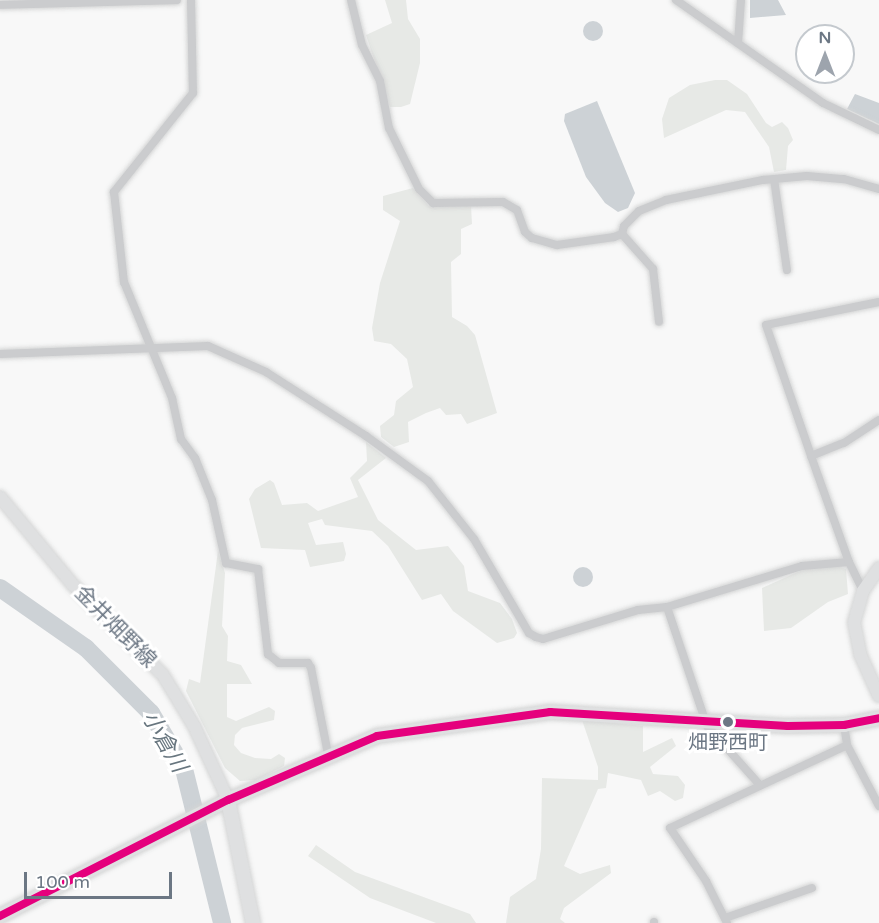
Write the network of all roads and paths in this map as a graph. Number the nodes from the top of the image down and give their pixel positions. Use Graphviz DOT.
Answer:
graph roads {
  1 [pos="177,0"];
  2 [pos="191,0"];
  3 [pos="351,0"];
  4 [pos="676,0"];
  5 [pos="741,0"];
  6 [pos="0,5"];
  7 [pos="738,43"];
  8 [pos="879,130"];
  9 [pos="774,179"];
  10 [pos="879,189"];
  11 [pos="622,234"];
  12 [pos="787,270"];
  13 [pos="879,302"];
  14 [pos="659,322"];
  15 [pos="152,349"];
  16 [pos="0,354"];
  17 [pos="879,420"];
  18 [pos="811,456"];
  19 [pos="0,497"];
  20 [pos="849,562"];
  21 [pos="879,568"];
  22 [pos="863,591"];
  23 [pos="667,607"];
  24 [pos="879,696"];
  25 [pos="879,718"];
  26 [pos="705,721"];
  27 [pos="844,725"];
  28 [pos="847,745"];
  29 [pos="328,754"];
  30 [pos="760,785"];
  31 [pos="224,803"];
  32 [pos="879,806"];
  33 [pos="812,888"];
  34 [pos="0,916"];
  35 [pos="726,920"];
  36 [pos="253,923"];
  1 -- 6 [label="street"];
  2 -- 15 [label="street"];
  3 -- 11 [label="street"];
  4 -- 7 [label="street"];
  5 -- 7 [label="street"];
  7 -- 8 [label="street"];
  9 -- 10 [label="street"];
  9 -- 11 [label="street"];
  9 -- 12 [label="street"];
  11 -- 14 [label="street"];
  13 -- 18 [label="street"];
  15 -- 16 [label="street"];
  15 -- 23 [label="street"];
  15 -- 29 [label="street"];
  17 -- 18 [label="street"];
  18 -- 20 [label="street"];
  19 -- 31 [label="main road, 金井畑野線"];
  20 -- 22 [label="street"];
  20 -- 23 [label="street"];
  21 -- 22 [label="main road"];
  22 -- 24 [label="main road"];
  23 -- 26 [label="street"];
  25 -- 27 [label="main road"];
  26 -- 27 [label="main road"];
  26 -- 29 [label="main road"];
  26 -- 30 [label="street"];
  27 -- 28 [label="street"];
  28 -- 30 [label="street"];
  28 -- 32 [label="street"];
  29 -- 31 [label="main road"];
  30 -- 35 [label="street"];
  31 -- 34 [label="main road"];
  31 -- 36 [label="main road"];
  33 -- 35 [label="street"];
}
